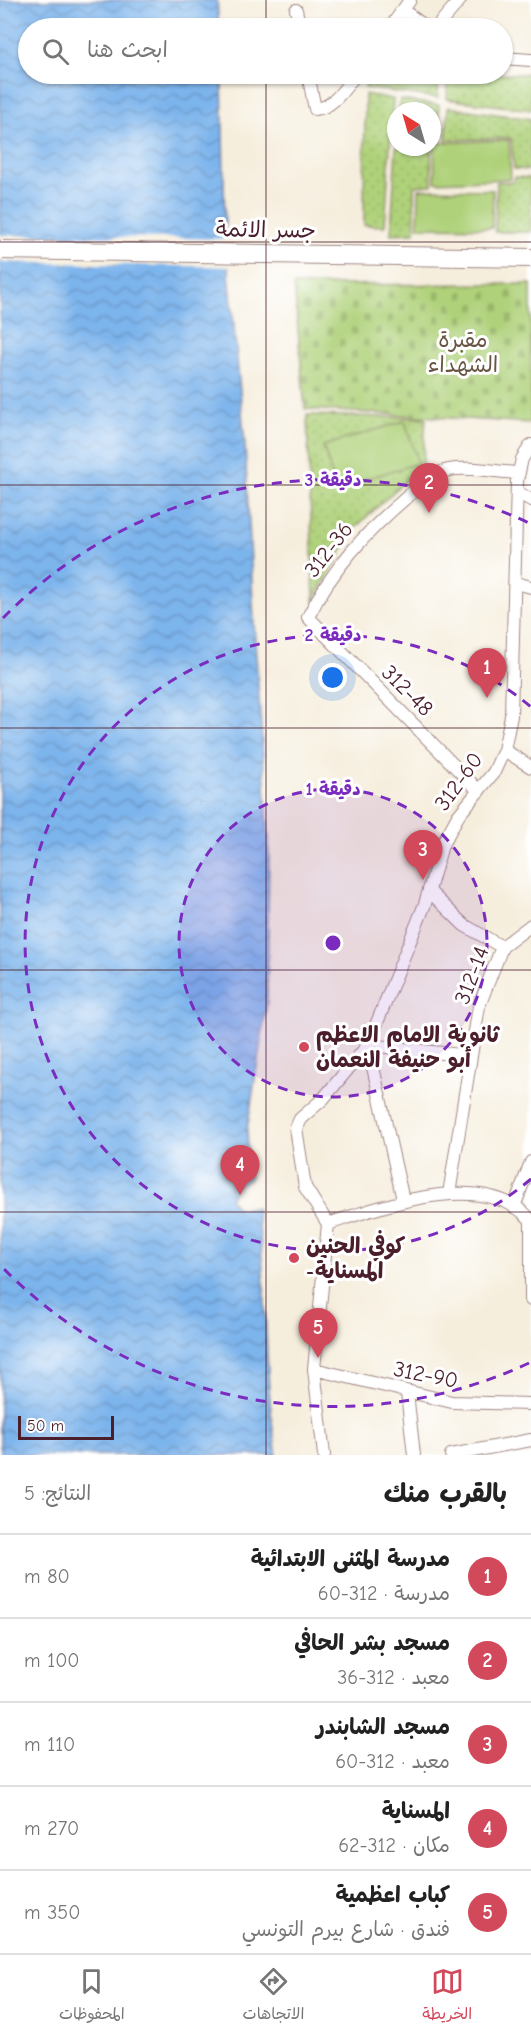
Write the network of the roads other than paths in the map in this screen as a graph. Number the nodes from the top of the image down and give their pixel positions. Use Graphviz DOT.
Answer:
graph roads {
  1 [pos="460,0"];
  2 [pos="407,5"];
  3 [pos="296,10"];
  4 [pos="298,18"];
  5 [pos="397,18"];
  6 [pos="418,18"];
  7 [pos="445,18"];
  8 [pos="513,59"];
  9 [pos="531,60"];
  10 [pos="310,84"];
  11 [pos="348,84"];
  12 [pos="0,250"];
  13 [pos="531,258"];
  14 [pos="531,445"];
  15 [pos="518,473"];
  16 [pos="517,492"];
  17 [pos="531,500"];
  18 [pos="516,583"];
  19 [pos="531,587"];
  20 [pos="308,617"];
  21 [pos="504,750"];
  22 [pos="531,767"];
  23 [pos="479,791"];
  24 [pos="429,891"];
  25 [pos="531,925"];
  26 [pos="502,947"];
  27 [pos="368,1045"];
  28 [pos="470,1056"];
  29 [pos="531,1162"];
  30 [pos="449,1194"];
  31 [pos="403,1200"];
  32 [pos="514,1207"];
  33 [pos="531,1220"];
  34 [pos="328,1224"];
  35 [pos="531,1300"];
  36 [pos="314,1369"];
  37 [pos="407,1393"];
  38 [pos="531,1404"];
  39 [pos="531,1440"];
  40 [pos="324,1455"];
  41 [pos="414,1455"];
  42 [pos="451,1455"];
  1 -- 7 [label="street"];
  2 -- 5 [label="street"];
  2 -- 6 [label="street"];
  3 -- 4 [label="street"];
  8 -- 9 [label="street"];
  10 -- 11 [label="street"];
  12 -- 13 [label="main road, جسر الائمة"];
  14 -- 15 [label="street, 312-60"];
  15 -- 16 [label="street, 312-60"];
  15 -- 20 [label="street, 312-36"];
  16 -- 17 [label="street"];
  16 -- 18 [label="street, 312-60"];
  18 -- 19 [label="street"];
  18 -- 21 [label="street, 312-60"];
  20 -- 23 [label="street, 312-48"];
  21 -- 22 [label="street"];
  21 -- 23 [label="street, 312-60"];
  23 -- 24 [label="street, 312-60"];
  24 -- 26 [label="street"];
  24 -- 27 [label="street, 312-60"];
  25 -- 26 [label="street, 312-14"];
  26 -- 28 [label="street, 312-14"];
  27 -- 28 [label="street"];
  27 -- 31 [label="street"];
  27 -- 34 [label="street, 312-60"];
  28 -- 30 [label="street, 312-14"];
  29 -- 32 [label="street"];
  30 -- 31 [label="street"];
  30 -- 32 [label="street"];
  31 -- 34 [label="street"];
  32 -- 33 [label="street"];
  33 -- 35 [label="street"];
  34 -- 36 [label="street"];
  36 -- 37 [label="street, 312-90"];
  36 -- 40 [label="street"];
  37 -- 38 [label="street, 312-90"];
  37 -- 41 [label="street"];
  39 -- 42 [label="street"];
}
